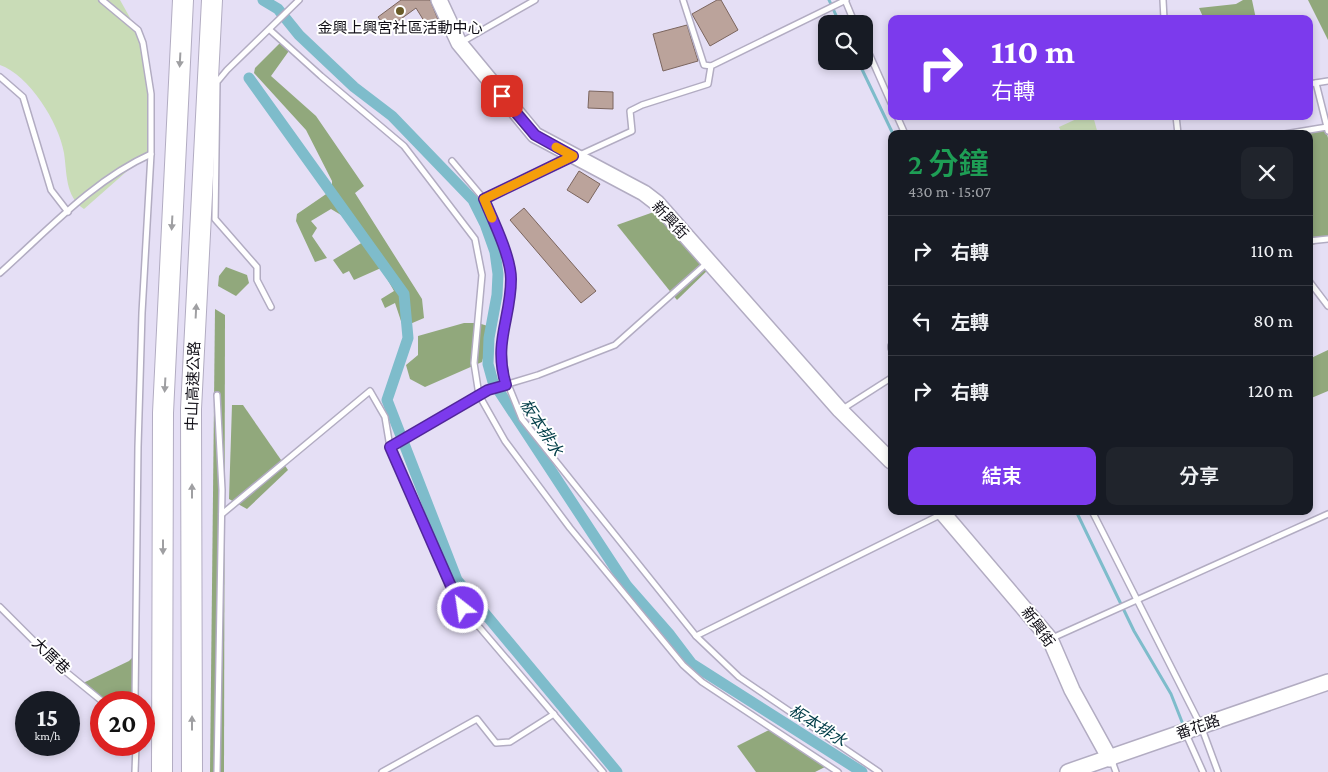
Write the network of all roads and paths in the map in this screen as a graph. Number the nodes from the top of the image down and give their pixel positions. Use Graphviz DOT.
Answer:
graph roads {
  1 [pos="102,0"];
  2 [pos="183,0"];
  3 [pos="212,0"];
  4 [pos="299,0"];
  5 [pos="439,0"];
  6 [pos="535,0"];
  7 [pos="683,0"];
  8 [pos="845,0"];
  9 [pos="1163,0"];
  10 [pos="852,15"];
  11 [pos="1164,15"];
  12 [pos="270,30"];
  13 [pos="460,43"];
  14 [pos="873,62"];
  15 [pos="711,66"];
  16 [pos="0,77"];
  17 [pos="1328,82"];
  18 [pos="1313,83"];
  19 [pos="1316,83"];
  20 [pos="888,96"];
  21 [pos="1328,129"];
  22 [pos="1313,131"];
  23 [pos="151,154"];
  24 [pos="573,156"];
  25 [pos="452,162"];
  26 [pos="484,199"];
  27 [pos="68,212"];
  28 [pos="1328,238"];
  29 [pos="1313,240"];
  30 [pos="708,262"];
  31 [pos="0,274"];
  32 [pos="1313,286"];
  33 [pos="1328,306"];
  34 [pos="271,307"];
  35 [pos="888,380"];
  36 [pos="506,385"];
  37 [pos="217,395"];
  38 [pos="479,395"];
  39 [pos="840,410"];
  40 [pos="390,447"];
  41 [pos="888,458"];
  42 [pos="222,514"];
  43 [pos="1328,514"];
  44 [pos="936,515"];
  45 [pos="945,515"];
  46 [pos="1094,515"];
  47 [pos="1138,600"];
  48 [pos="0,607"];
  49 [pos="696,636"];
  50 [pos="1050,639"];
  51 [pos="1328,682"];
  52 [pos="90,691"];
  53 [pos="136,691"];
  54 [pos="554,714"];
  55 [pos="1202,726"];
  56 [pos="1185,731"];
  57 [pos="136,756"];
  58 [pos="1113,765"];
  59 [pos="135,772"];
  60 [pos="162,772"];
  61 [pos="192,772"];
  62 [pos="217,772"];
  63 [pos="382,772"];
  64 [pos="603,772"];
  65 [pos="838,772"];
  66 [pos="879,772"];
  67 [pos="1068,772"];
  68 [pos="1203,772"];
  69 [pos="1218,772"];
  1 -- 23 [label="lane"];
  2 -- 60 [label="highway, 中山高速公路, one-way"];
  61 -- 3 [label="highway, 中山高速公路, one-way"];
  4 -- 12 [label="lane"];
  5 -- 13 [label="street, 新興街"];
  6 -- 13 [label="lane"];
  7 -- 15 [label="lane"];
  8 -- 10 [label="lane"];
  8 -- 15 [label="lane"];
  9 -- 11 [label="lane"];
  12 -- 34 [label="lane"];
  12 -- 38 [label="lane"];
  13 -- 24 [label="street, 新興街"];
  14 -- 20 [label="lane"];
  15 -- 24 [label="lane"];
  16 -- 27 [label="lane"];
  17 -- 19 [label="lane"];
  18 -- 19 [label="lane"];
  19 -- 21 [label="lane"];
  21 -- 22 [label="lane"];
  23 -- 27 [label="lane"];
  23 -- 53 [label="lane"];
  24 -- 26 [label="lane"];
  24 -- 30 [label="street, 新興街"];
  25 -- 26 [label="lane"];
  26 -- 36 [label="lane"];
  27 -- 31 [label="lane"];
  28 -- 29 [label="lane"];
  30 -- 36 [label="lane"];
  30 -- 39 [label="street, 新興街"];
  32 -- 33 [label="lane"];
  35 -- 39 [label="lane"];
  36 -- 38 [label="lane"];
  36 -- 49 [label="lane"];
  37 -- 42 [label="lane"];
  38 -- 40 [label="lane"];
  38 -- 65 [label="lane"];
  39 -- 41 [label="street, 新興街"];
  40 -- 42 [label="lane"];
  40 -- 54 [label="lane"];
  42 -- 62 [label="lane"];
  43 -- 47 [label="lane"];
  44 -- 49 [label="lane"];
  45 -- 50 [label="street, 新興街"];
  46 -- 47 [label="lane"];
  47 -- 50 [label="lane"];
  47 -- 55 [label="lane"];
  48 -- 52 [label="lane, 大厝巷"];
  49 -- 66 [label="lane"];
  50 -- 58 [label="street, 新興街"];
  51 -- 55 [label="street, 番花路"];
  54 -- 63 [label="lane"];
  54 -- 64 [label="lane"];
  55 -- 56 [label="street, 番花路"];
  55 -- 69 [label="lane"];
  56 -- 58 [label="street, 番花路"];
  56 -- 68 [label="lane"];
  57 -- 59 [label="lane"];
  58 -- 67 [label="street, 番花路"];
}
